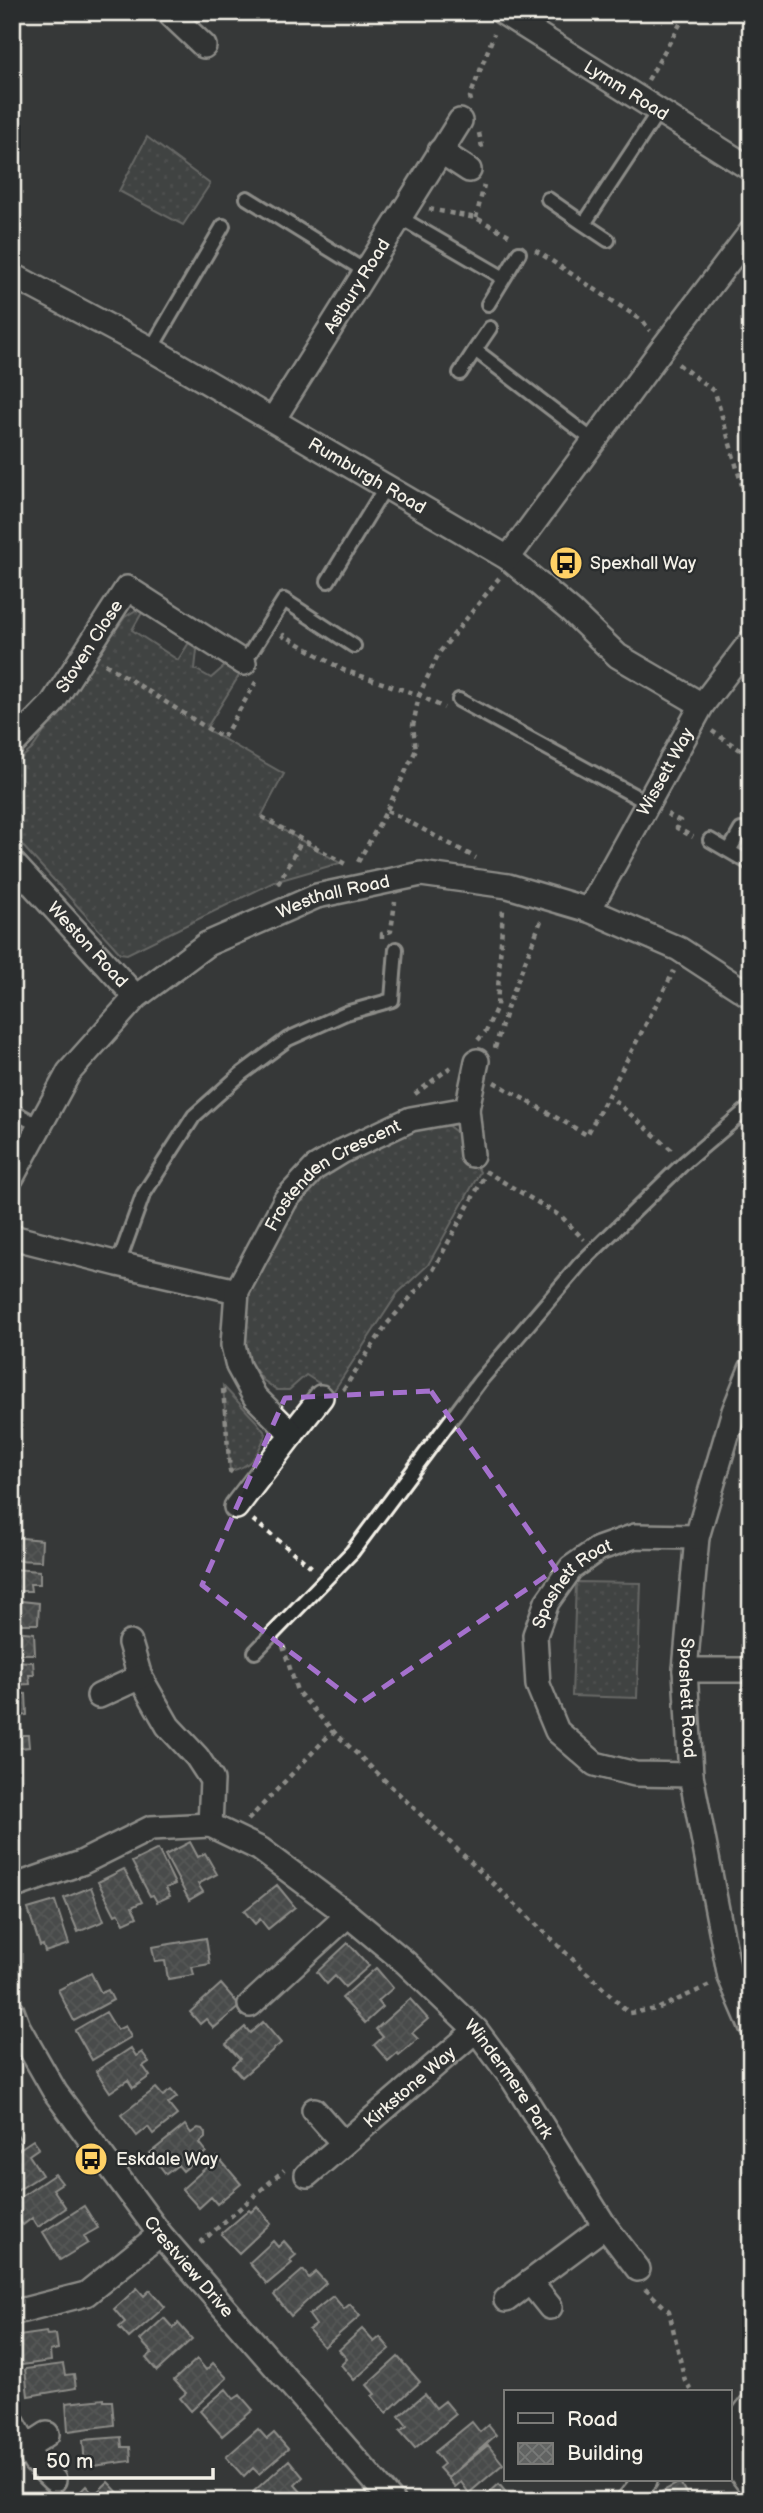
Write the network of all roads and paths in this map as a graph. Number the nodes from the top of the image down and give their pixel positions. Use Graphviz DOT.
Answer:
graph roads {
  1 [pos="168,12"];
  2 [pos="502,12"];
  3 [pos="687,12"];
  4 [pos="204,46"];
  5 [pos="637,99"];
  6 [pos="657,112"];
  7 [pos="460,121"];
  8 [pos="440,151"];
  9 [pos="751,169"];
  10 [pos="470,170"];
  11 [pos="247,198"];
  12 [pos="548,199"];
  13 [pos="403,211"];
  14 [pos="584,224"];
  15 [pos="223,226"];
  16 [pos="751,232"];
  17 [pos="608,240"];
  18 [pos="523,247"];
  19 [pos="365,271"];
  20 [pos="12,275"];
  21 [pos="504,278"];
  22 [pos="488,304"];
  23 [pos="490,328"];
  24 [pos="151,349"];
  25 [pos="475,350"];
  26 [pos="661,350"];
  27 [pos="460,373"];
  28 [pos="273,420"];
  29 [pos="594,441"];
  30 [pos="386,486"];
  31 [pos="751,495"];
  32 [pos="511,559"];
  33 [pos="328,581"];
  34 [pos="751,641"];
  35 [pos="354,646"];
  36 [pos="277,647"];
  37 [pos="85,652"];
  38 [pos="250,672"];
  39 [pos="419,695"];
  40 [pos="459,700"];
  41 [pos="698,712"];
  42 [pos="12,745"];
  43 [pos="751,757"];
  44 [pos="648,803"];
  45 [pos="387,810"];
  46 [pos="262,817"];
  47 [pos="741,830"];
  48 [pos="302,840"];
  49 [pos="710,840"];
  50 [pos="729,851"];
  51 [pos="481,860"];
  52 [pos="12,862"];
  53 [pos="358,862"];
  54 [pos="751,864"];
  55 [pos="347,865"];
  56 [pos="278,884"];
  57 [pos="503,909"];
  58 [pos="589,910"];
  59 [pos="542,917"];
  60 [pos="396,949"];
  61 [pos="674,970"];
  62 [pos="751,996"];
  63 [pos="136,997"];
  64 [pos="497,1006"];
  65 [pos="507,1008"];
  66 [pos="478,1060"];
  67 [pos="414,1094"];
  68 [pos="607,1094"];
  69 [pos="751,1107"];
  70 [pos="467,1109"];
  71 [pos="12,1111"];
  72 [pos="40,1126"];
  73 [pos="685,1162"];
  74 [pos="479,1164"];
  75 [pos="12,1177"];
  76 [pos="12,1237"];
  77 [pos="594,1250"];
  78 [pos="118,1264"];
  79 [pos="237,1290"];
  80 [pos="238,1366"];
  81 [pos="751,1369"];
  82 [pos="321,1397"];
  83 [pos="292,1434"];
  84 [pos="251,1488"];
  85 [pos="236,1507"];
  86 [pos="697,1537"];
  87 [pos="326,1578"];
  88 [pos="274,1632"];
  89 [pos="130,1643"];
  90 [pos="254,1652"];
  91 [pos="685,1670"];
  92 [pos="751,1670"];
  93 [pos="140,1677"];
  94 [pos="99,1696"];
  95 [pos="333,1731"];
  96 [pos="691,1775"];
  97 [pos="210,1825"];
  98 [pos="232,1836"];
  99 [pos="12,1887"];
  100 [pos="348,1915"];
  101 [pos="730,1977"];
  102 [pos="250,2005"];
  103 [pos="14,2023"];
  104 [pos="751,2026"];
  105 [pos="476,2030"];
  106 [pos="314,2110"];
  107 [pos="343,2143"];
  108 [pos="307,2175"];
  109 [pos="605,2226"];
  110 [pos="160,2234"];
  111 [pos="200,2243"];
  112 [pos="638,2269"];
  113 [pos="530,2282"];
  114 [pos="506,2300"];
  115 [pos="550,2307"];
  116 [pos="12,2313"];
  117 [pos="692,2390"];
  118 [pos="751,2405"];
  119 [pos="12,2421"];
  120 [pos="47,2434"];
  121 [pos="27,2447"];
  122 [pos="732,2451"];
  123 [pos="732,2461"];
  124 [pos="54,2480"];
  125 [pos="642,2482"];
  126 [pos="751,2486"];
  127 [pos="380,2496"];
  128 [pos="628,2501"];
  1 -- 4 [label="street"];
  2 -- 5 [label="street, Lymm Road"];
  3 -- 5 [label="path"];
  5 -- 6 [label="street, Lymm Road"];
  6 -- 9 [label="street, Lymm Road"];
  6 -- 14 [label="lane"];
  7 -- 8 [label="street, Astbury Road"];
  8 -- 10 [label="street"];
  8 -- 13 [label="street, Astbury Road"];
  11 -- 19 [label="lane"];
  12 -- 14 [label="lane"];
  13 -- 18 [label="path"];
  13 -- 19 [label="street, Astbury Road"];
  13 -- 21 [label="lane"];
  14 -- 17 [label="lane"];
  15 -- 24 [label="lane"];
  16 -- 26 [label="street"];
  18 -- 21 [label="lane"];
  18 -- 26 [label="path"];
  19 -- 28 [label="street, Astbury Road"];
  20 -- 24 [label="street, Rumburgh Road"];
  21 -- 22 [label="lane"];
  23 -- 25 [label="lane"];
  24 -- 28 [label="street, Rumburgh Road"];
  25 -- 27 [label="lane"];
  25 -- 29 [label="lane"];
  26 -- 29 [label="street"];
  26 -- 31 [label="path"];
  28 -- 30 [label="street, Rumburgh Road"];
  29 -- 32 [label="street"];
  30 -- 32 [label="street, Rumburgh Road"];
  30 -- 33 [label="lane"];
  32 -- 39 [label="path"];
  32 -- 41 [label="street, Rumburgh Road"];
  34 -- 41 [label="street, Wissett Way"];
  35 -- 38 [label="lane"];
  36 -- 39 [label="path"];
  37 -- 38 [label="street, Stoven Close"];
  37 -- 38 [label="path"];
  37 -- 42 [label="street, Stoven Close"];
  39 -- 40 [label="path"];
  39 -- 45 [label="path"];
  40 -- 44 [label="lane"];
  41 -- 43 [label="path"];
  41 -- 44 [label="street, Wissett Way"];
  44 -- 49 [label="path"];
  44 -- 58 [label="street, Wissett Way"];
  45 -- 51 [label="path"];
  45 -- 53 [label="path"];
  46 -- 48 [label="path"];
  47 -- 50 [label="lane"];
  48 -- 55 [label="path"];
  48 -- 56 [label="path"];
  49 -- 50 [label="lane"];
  50 -- 54 [label="lane"];
  52 -- 63 [label="street, Weston Road"];
  57 -- 64 [label="path"];
  58 -- 62 [label="street, Westhall Road"];
  58 -- 63 [label="street, Westhall Road"];
  59 -- 65 [label="path"];
  60 -- 78 [label="lane"];
  61 -- 68 [label="path"];
  63 -- 72 [label="street, Westhall Road"];
  64 -- 65 [label="path"];
  64 -- 66 [label="path"];
  65 -- 66 [label="path"];
  66 -- 67 [label="path"];
  66 -- 68 [label="path"];
  66 -- 70 [label="street"];
  68 -- 73 [label="path"];
  69 -- 73 [label="lane"];
  70 -- 74 [label="street"];
  70 -- 79 [label="street, Frostenden Crescent"];
  71 -- 72 [label="lane"];
  72 -- 75 [label="street, Westhall Road"];
  73 -- 77 [label="lane"];
  74 -- 77 [label="path"];
  74 -- 82 [label="path"];
  76 -- 78 [label="street"];
  77 -- 87 [label="lane"];
  78 -- 79 [label="street"];
  79 -- 80 [label="street, Frostenden Crescent"];
  80 -- 83 [label="street, Frostenden Crescent"];
  80 -- 84 [label="path"];
  81 -- 86 [label="street, Spashett Road"];
  82 -- 83 [label="street"];
  83 -- 84 [label="street"];
  84 -- 85 [label="street"];
  85 -- 87 [label="path"];
  86 -- 91 [label="street, Spashett Road"];
  86 -- 96 [label="street, Spashett Roat"];
  87 -- 88 [label="lane"];
  88 -- 90 [label="lane"];
  88 -- 95 [label="path"];
  89 -- 93 [label="street"];
  91 -- 92 [label="street"];
  91 -- 96 [label="street, Spashett Road"];
  93 -- 94 [label="street"];
  93 -- 97 [label="street"];
  95 -- 98 [label="path"];
  95 -- 101 [label="path"];
  96 -- 101 [label="street, Spashett Road"];
  97 -- 98 [label="street, Windermere Park"];
  97 -- 99 [label="street, Windermere Park"];
  98 -- 100 [label="street, Windermere Park"];
  100 -- 102 [label="street"];
  100 -- 105 [label="street, Windermere Park"];
  101 -- 104 [label="street, Spashett Road"];
  103 -- 110 [label="street, Crestview Drive"];
  105 -- 107 [label="street, Kirkstone Way"];
  105 -- 109 [label="street, Windermere Park"];
  106 -- 107 [label="street"];
  107 -- 108 [label="street, Kirkstone Way"];
  108 -- 111 [label="path"];
  109 -- 112 [label="street, Windermere Park"];
  109 -- 113 [label="street"];
  110 -- 116 [label="street"];
  110 -- 127 [label="street, Crestview Drive"];
  112 -- 117 [label="path"];
  113 -- 114 [label="street"];
  113 -- 115 [label="street"];
  118 -- 122 [label="street"];
  119 -- 121 [label="street"];
  120 -- 121 [label="street"];
  121 -- 124 [label="street"];
  123 -- 126 [label="street"];
  125 -- 128 [label="street"];
}
